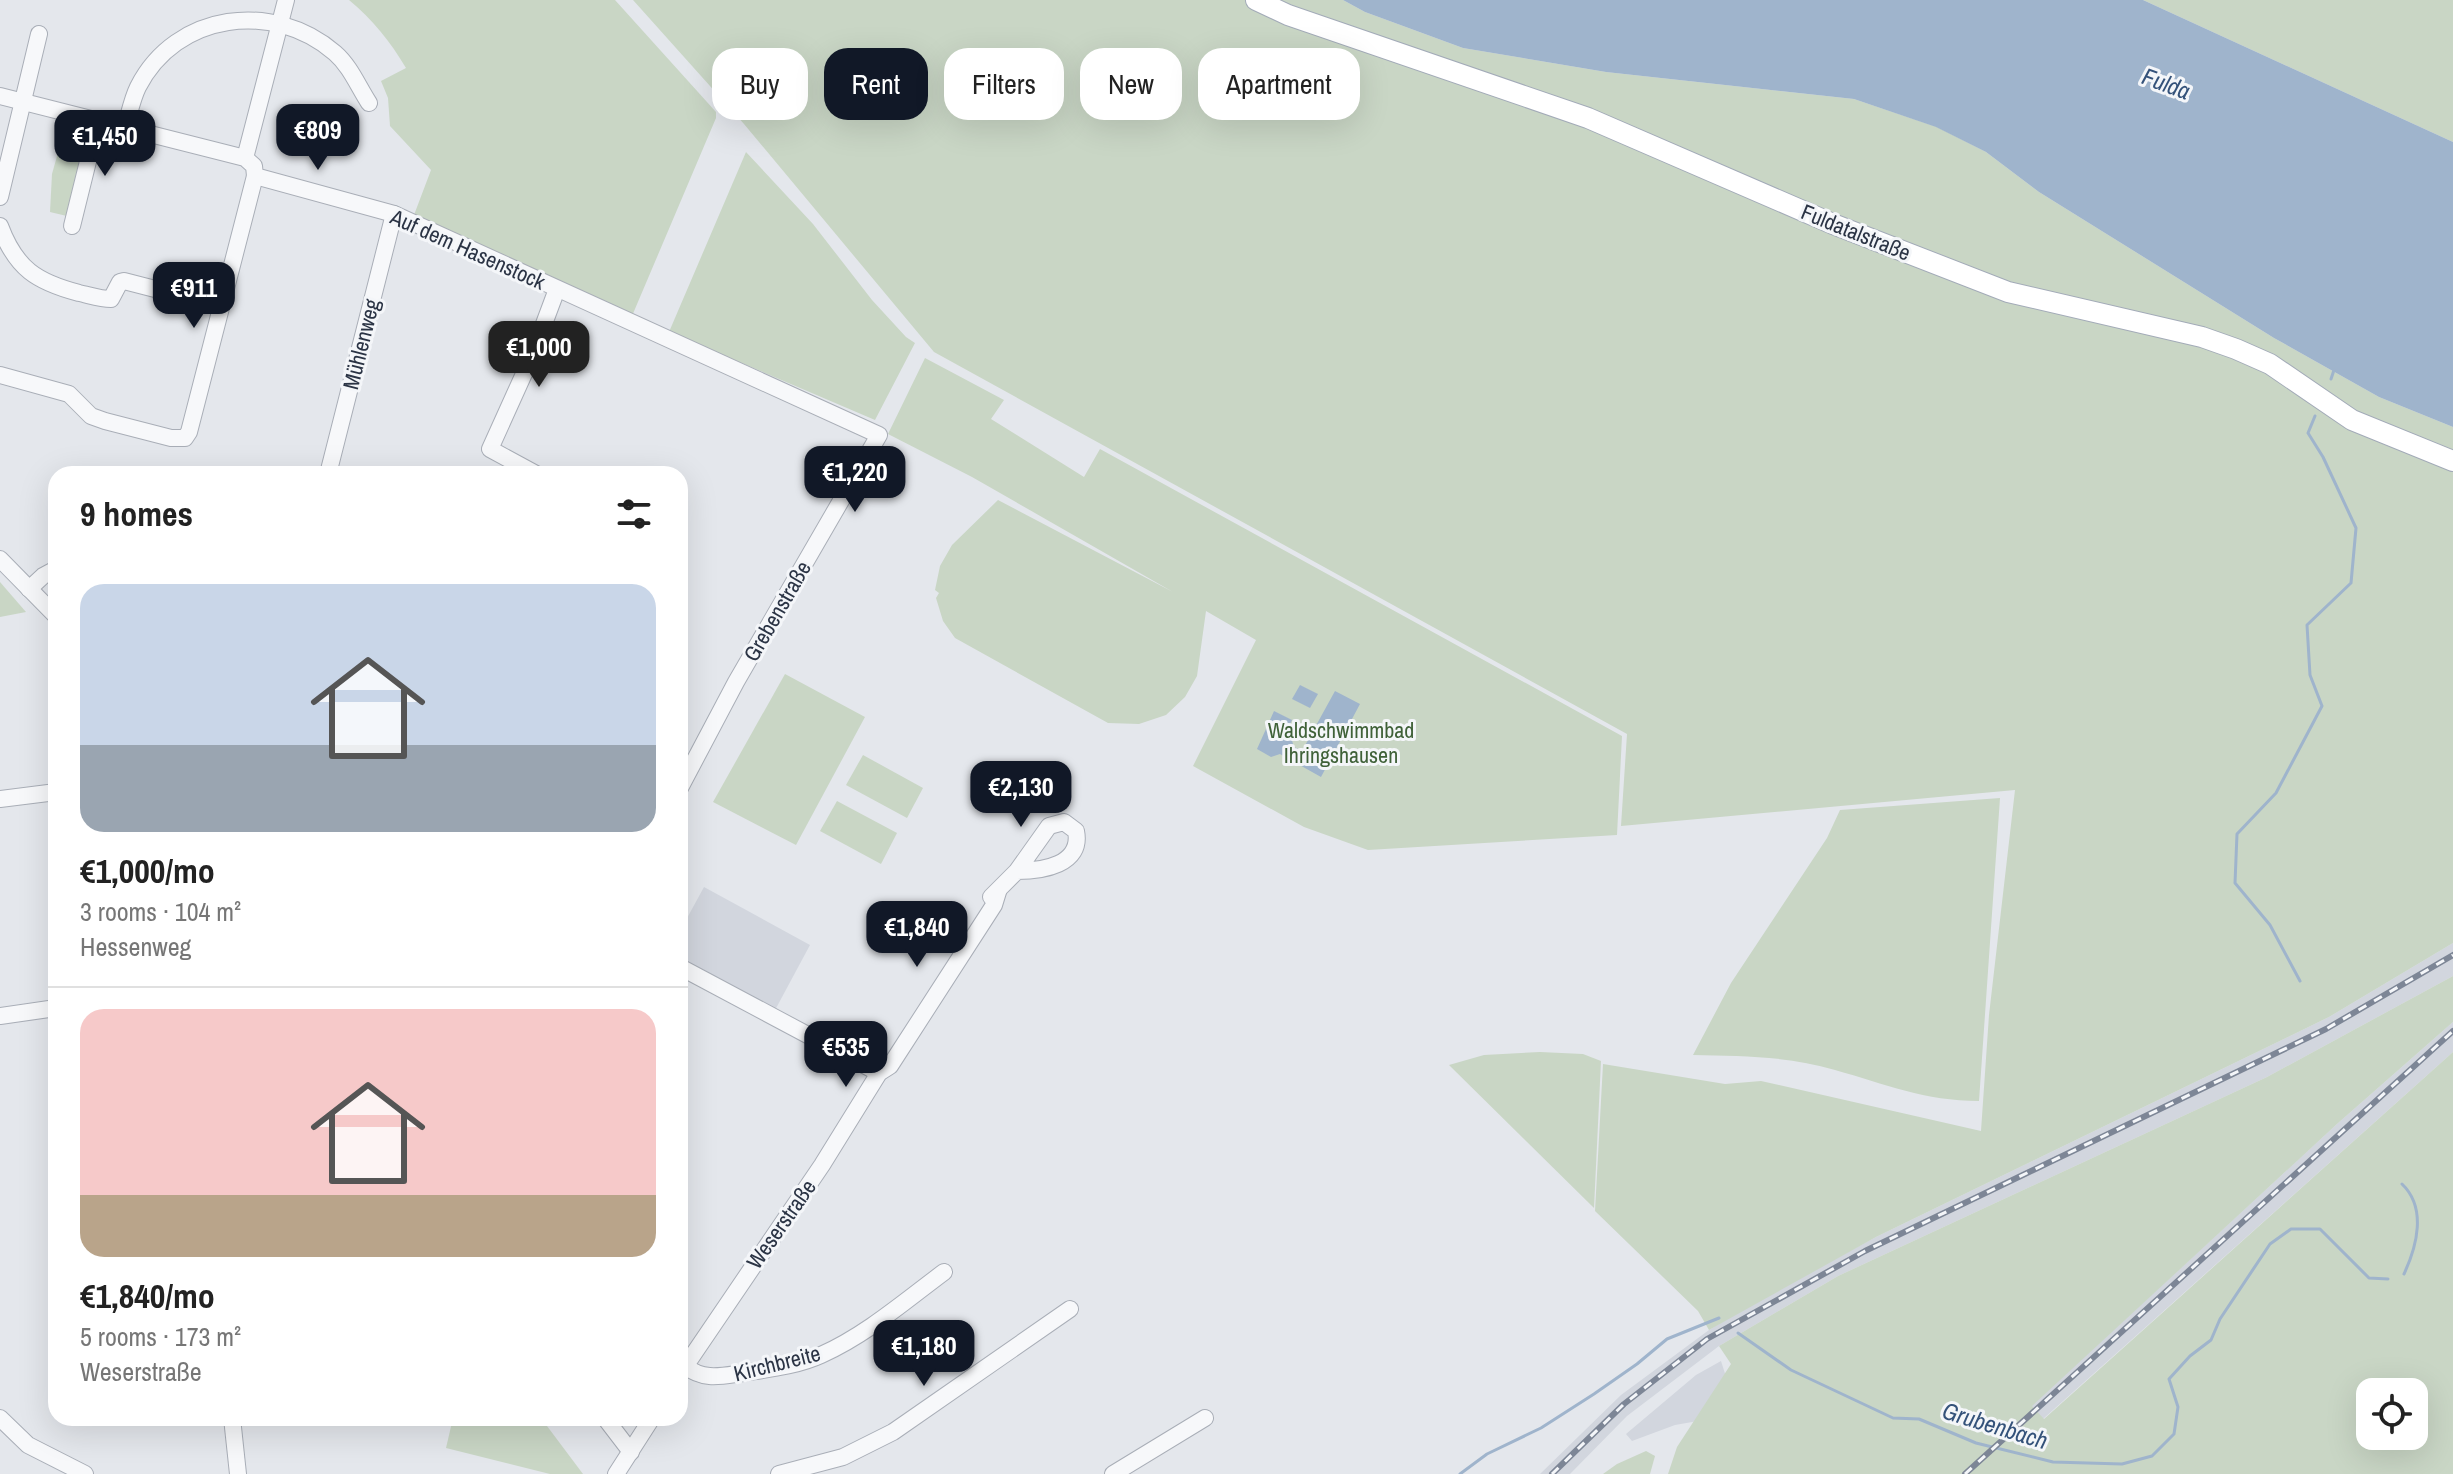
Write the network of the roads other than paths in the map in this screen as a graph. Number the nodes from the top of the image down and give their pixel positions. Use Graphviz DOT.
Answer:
graph roads {
  1 [pos="286,0"];
  2 [pos="1256,0"];
  3 [pos="280,23"];
  4 [pos="39,34"];
  5 [pos="0,96"];
  6 [pos="24,103"];
  7 [pos="369,103"];
  8 [pos="98,121"];
  9 [pos="125,128"];
  10 [pos="245,158"];
  11 [pos="255,176"];
  12 [pos="0,197"];
  13 [pos="394,214"];
  14 [pos="0,226"];
  15 [pos="72,226"];
  16 [pos="557,289"];
  17 [pos="221,306"];
  18 [pos="0,375"];
  19 [pos="879,435"];
  20 [pos="2453,461"];
  21 [pos="330,466"];
  22 [pos="521,466"];
  23 [pos="0,559"];
  24 [pos="48,573"];
  25 [pos="29,589"];
  26 [pos="48,608"];
  27 [pos="688,760"];
  28 [pos="48,793"];
  29 [pos="0,799"];
  30 [pos="1017,871"];
  31 [pos="688,971"];
  32 [pos="48,1009"];
  33 [pos="0,1016"];
  34 [pos="879,1073"];
  35 [pos="944,1272"];
  36 [pos="1070,1309"];
  37 [pos="688,1361"];
  38 [pos="688,1372"];
  39 [pos="0,1418"];
  40 [pos="1205,1418"];
  41 [pos="233,1426"];
  42 [pos="611,1426"];
  43 [pos="647,1426"];
  44 [pos="631,1452"];
  45 [pos="824,1469"];
  46 [pos="85,1474"];
  47 [pos="238,1474"];
  48 [pos="616,1474"];
  49 [pos="779,1474"];
  50 [pos="1113,1474"];
  1 -- 3 [label="street"];
  2 -- 20 [label="main road, Fuldatalstraße"];
  3 -- 7 [label="street"];
  3 -- 9 [label="street"];
  3 -- 10 [label="street"];
  4 -- 6 [label="street"];
  5 -- 6 [label="street"];
  6 -- 8 [label="street"];
  6 -- 12 [label="street"];
  8 -- 9 [label="street"];
  8 -- 15 [label="street"];
  9 -- 10 [label="street"];
  10 -- 11 [label="street"];
  11 -- 13 [label="street, Auf dem Hasenstock"];
  11 -- 17 [label="street"];
  13 -- 16 [label="street, Auf dem Hasenstock"];
  13 -- 21 [label="street, Mühlenweg"];
  14 -- 17 [label="street"];
  16 -- 19 [label="street, Auf dem Hasenstock"];
  16 -- 22 [label="street"];
  17 -- 18 [label="street"];
  19 -- 27 [label="street, Grebenstraße"];
  23 -- 25 [label="street"];
  24 -- 25 [label="street"];
  25 -- 26 [label="street"];
  28 -- 29 [label="street"];
  30 -- 30 [label="street, Weserstraße"];
  30 -- 34 [label="street, Weserstraße"];
  31 -- 34 [label="street"];
  32 -- 33 [label="street"];
  34 -- 37 [label="street, Weserstraße"];
  35 -- 38 [label="street, Kirchbreite"];
  36 -- 45 [label="street"];
  39 -- 46 [label="street"];
  40 -- 50 [label="street"];
  41 -- 47 [label="street"];
  42 -- 44 [label="street"];
  43 -- 44 [label="street"];
  44 -- 48 [label="street"];
  45 -- 49 [label="street"];
}
